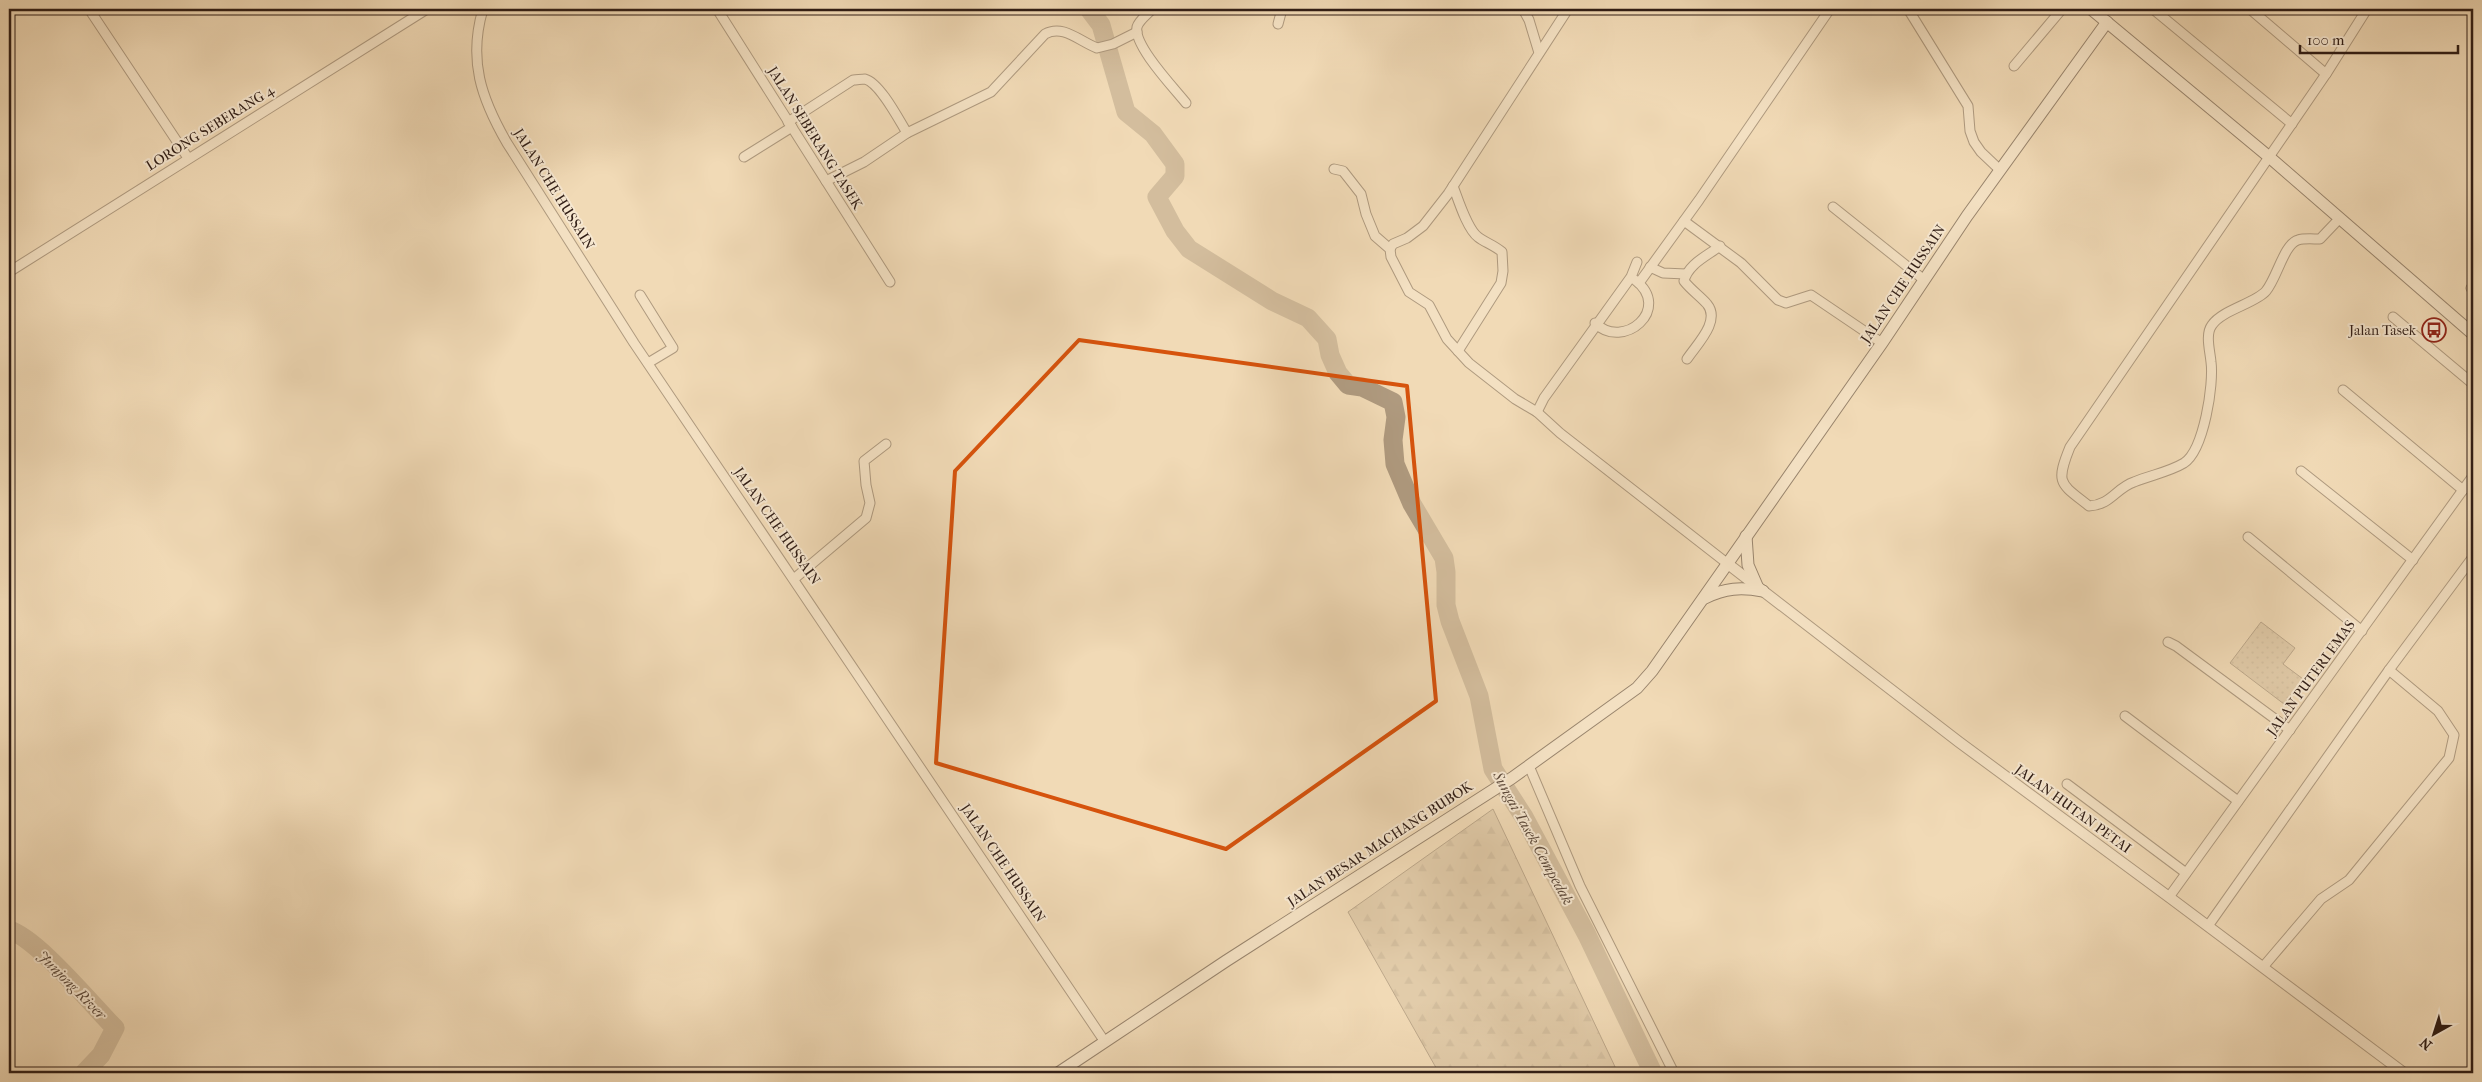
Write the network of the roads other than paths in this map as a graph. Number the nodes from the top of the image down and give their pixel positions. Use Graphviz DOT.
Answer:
graph roads {
  1 [pos="88,9"];
  2 [pos="427,9"];
  3 [pos="483,9"];
  4 [pos="717,9"];
  5 [pos="1152,9"];
  6 [pos="1282,9"];
  7 [pos="1523,9"];
  8 [pos="1568,9"];
  9 [pos="1830,9"];
  10 [pos="1908,9"];
  11 [pos="2062,9"];
  12 [pos="2091,9"];
  13 [pos="2153,9"];
  14 [pos="2250,9"];
  15 [pos="2367,9"];
  16 [pos="2107,22"];
  17 [pos="1278,24"];
  18 [pos="1137,32"];
  19 [pos="1538,53"];
  20 [pos="2014,66"];
  21 [pos="2326,74"];
  22 [pos="1186,103"];
  23 [pos="790,124"];
  24 [pos="2292,124"];
  25 [pos="907,133"];
  26 [pos="2268,156"];
  27 [pos="744,157"];
  28 [pos="188,158"];
  29 [pos="1334,169"];
  30 [pos="2000,170"];
  31 [pos="826,181"];
  32 [pos="1453,186"];
  33 [pos="1833,207"];
  34 [pos="2340,218"];
  35 [pos="1684,221"];
  36 [pos="1720,246"];
  37 [pos="1390,249"];
  38 [pos="1637,262"];
  39 [pos="1650,267"];
  40 [pos="9,272"];
  41 [pos="1686,274"];
  42 [pos="1631,277"];
  43 [pos="1923,280"];
  44 [pos="890,282"];
  45 [pos="1639,283"];
  46 [pos="640,295"];
  47 [pos="2394,317"];
  48 [pos="1596,324"];
  49 [pos="2473,334"];
  50 [pos="1882,344"];
  51 [pos="1458,351"];
  52 [pos="1687,359"];
  53 [pos="648,363"];
  54 [pos="2473,384"];
  55 [pos="2343,390"];
  56 [pos="1537,412"];
  57 [pos="886,444"];
  58 [pos="2301,471"];
  59 [pos="2473,476"];
  60 [pos="2463,490"];
  61 [pos="1746,536"];
  62 [pos="2248,537"];
  63 [pos="2473,557"];
  64 [pos="2413,560"];
  65 [pos="1728,564"];
  66 [pos="795,578"];
  67 [pos="1761,590"];
  68 [pos="1702,599"];
  69 [pos="2362,631"];
  70 [pos="2168,642"];
  71 [pos="2389,670"];
  72 [pos="2125,716"];
  73 [pos="2290,730"];
  74 [pos="1529,766"];
  75 [pos="2067,784"];
  76 [pos="2238,801"];
  77 [pos="2186,873"];
  78 [pos="2169,897"];
  79 [pos="2208,926"];
  80 [pos="2262,967"];
  81 [pos="1105,1042"];
  82 [pos="1058,1073"];
  83 [pos="1674,1073"];
  84 [pos="2404,1073"];
  1 -- 28 [label="street"];
  2 -- 28 [label="street, LORONG SEBERANG 4"];
  3 -- 53 [label="street, JALAN CHE HUSSAIN"];
  4 -- 23 [label="street, JALAN SEBERANG TASEK"];
  5 -- 18 [label="street"];
  6 -- 17 [label="street"];
  7 -- 19 [label="street"];
  8 -- 19 [label="street"];
  9 -- 35 [label="street"];
  10 -- 30 [label="street"];
  11 -- 20 [label="street"];
  12 -- 16 [label="main road"];
  13 -- 24 [label="street"];
  14 -- 21 [label="street"];
  15 -- 21 [label="street"];
  16 -- 26 [label="main road"];
  16 -- 30 [label="main road, JALAN CHE HUSSAIN"];
  18 -- 22 [label="street"];
  18 -- 25 [label="street"];
  19 -- 32 [label="street"];
  21 -- 24 [label="street"];
  23 -- 25 [label="street"];
  23 -- 27 [label="street"];
  23 -- 31 [label="street, JALAN SEBERANG TASEK"];
  24 -- 26 [label="street"];
  25 -- 31 [label="street"];
  26 -- 34 [label="main road"];
  26 -- 34 [label="street"];
  28 -- 40 [label="street, LORONG SEBERANG 4"];
  29 -- 37 [label="street"];
  30 -- 43 [label="main road, JALAN CHE HUSSAIN"];
  31 -- 44 [label="street, JALAN SEBERANG TASEK"];
  32 -- 37 [label="street"];
  32 -- 51 [label="street"];
  33 -- 43 [label="street"];
  34 -- 49 [label="main road"];
  35 -- 36 [label="street"];
  35 -- 39 [label="street"];
  36 -- 41 [label="street"];
  36 -- 50 [label="street"];
  37 -- 51 [label="street"];
  38 -- 42 [label="street"];
  39 -- 41 [label="street"];
  39 -- 45 [label="street"];
  41 -- 52 [label="street"];
  42 -- 45 [label="street"];
  42 -- 48 [label="street"];
  43 -- 50 [label="main road, JALAN CHE HUSSAIN"];
  45 -- 48 [label="street"];
  46 -- 53 [label="street"];
  47 -- 54 [label="street"];
  48 -- 56 [label="street"];
  50 -- 61 [label="main road, JALAN CHE HUSSAIN"];
  51 -- 56 [label="street"];
  53 -- 66 [label="street, JALAN CHE HUSSAIN"];
  55 -- 60 [label="street"];
  56 -- 65 [label="street"];
  57 -- 66 [label="street"];
  58 -- 64 [label="street"];
  59 -- 60 [label="street, JALAN PUTERI EMAS"];
  60 -- 64 [label="street, JALAN PUTERI EMAS"];
  61 -- 65 [label="main road, JALAN CHE HUSSAIN"];
  61 -- 67 [label="main road"];
  62 -- 69 [label="street"];
  63 -- 71 [label="street"];
  64 -- 69 [label="street, JALAN PUTERI EMAS"];
  65 -- 67 [label="street, JALAN HUTAN PETAI"];
  65 -- 68 [label="main road, JALAN BESAR MACHANG BUBOK"];
  66 -- 81 [label="street, JALAN CHE HUSSAIN"];
  67 -- 68 [label="main road"];
  67 -- 78 [label="street, JALAN HUTAN PETAI"];
  68 -- 74 [label="main road, JALAN BESAR MACHANG BUBOK"];
  69 -- 73 [label="street, JALAN PUTERI EMAS"];
  70 -- 73 [label="street"];
  71 -- 79 [label="street"];
  71 -- 80 [label="street"];
  72 -- 76 [label="street"];
  73 -- 76 [label="street, JALAN PUTERI EMAS"];
  74 -- 81 [label="main road, JALAN BESAR MACHANG BUBOK"];
  74 -- 83 [label="street"];
  75 -- 77 [label="street"];
  76 -- 77 [label="street, JALAN PUTERI EMAS"];
  77 -- 78 [label="street, JALAN PUTERI EMAS"];
  78 -- 79 [label="street, JALAN HUTAN PETAI"];
  79 -- 80 [label="street, JALAN HUTAN PETAI"];
  80 -- 84 [label="street, JALAN HUTAN PETAI"];
  81 -- 82 [label="main road, JALAN BESAR MACHANG BUBOK"];
}
